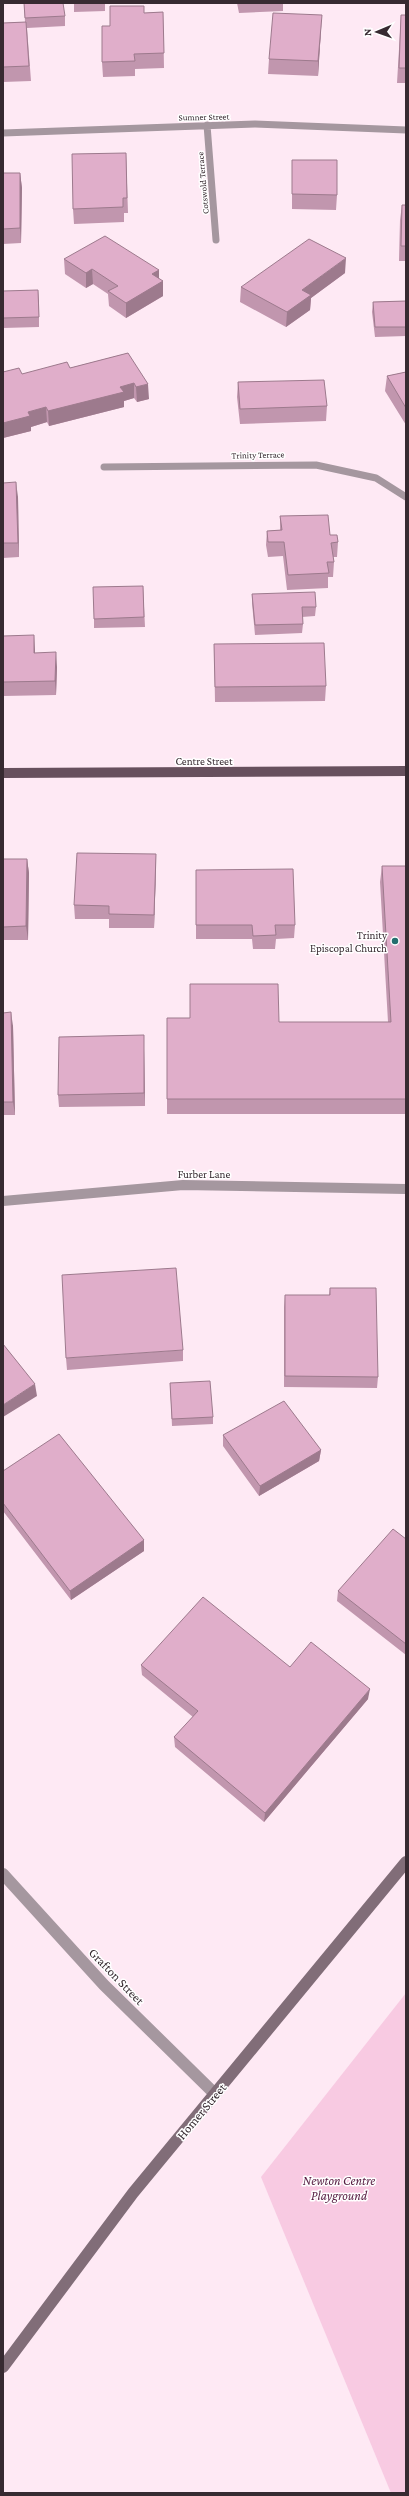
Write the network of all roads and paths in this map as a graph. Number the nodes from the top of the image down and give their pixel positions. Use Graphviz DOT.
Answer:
graph roads {
  1 [pos="207,125"];
  2 [pos="406,130"];
  3 [pos="3,133"];
  4 [pos="216,240"];
  5 [pos="104,467"];
  6 [pos="406,497"];
  7 [pos="406,771"];
  8 [pos="3,772"];
  9 [pos="406,1189"];
  10 [pos="3,1200"];
  11 [pos="406,1862"];
  12 [pos="3,1874"];
  13 [pos="215,2094"];
  14 [pos="3,2367"];
  1 -- 2 [label="street, Sumner Street"];
  1 -- 3 [label="street, Sumner Street"];
  1 -- 4 [label="street, Cotswold Terrace"];
  5 -- 6 [label="street, Trinity Terrace"];
  7 -- 8 [label="main road, Centre Street"];
  9 -- 10 [label="street, Furber Lane"];
  11 -- 13 [label="street, Homer Street"];
  12 -- 13 [label="street, Grafton Street"];
  13 -- 14 [label="street, Homer Street"];
}
